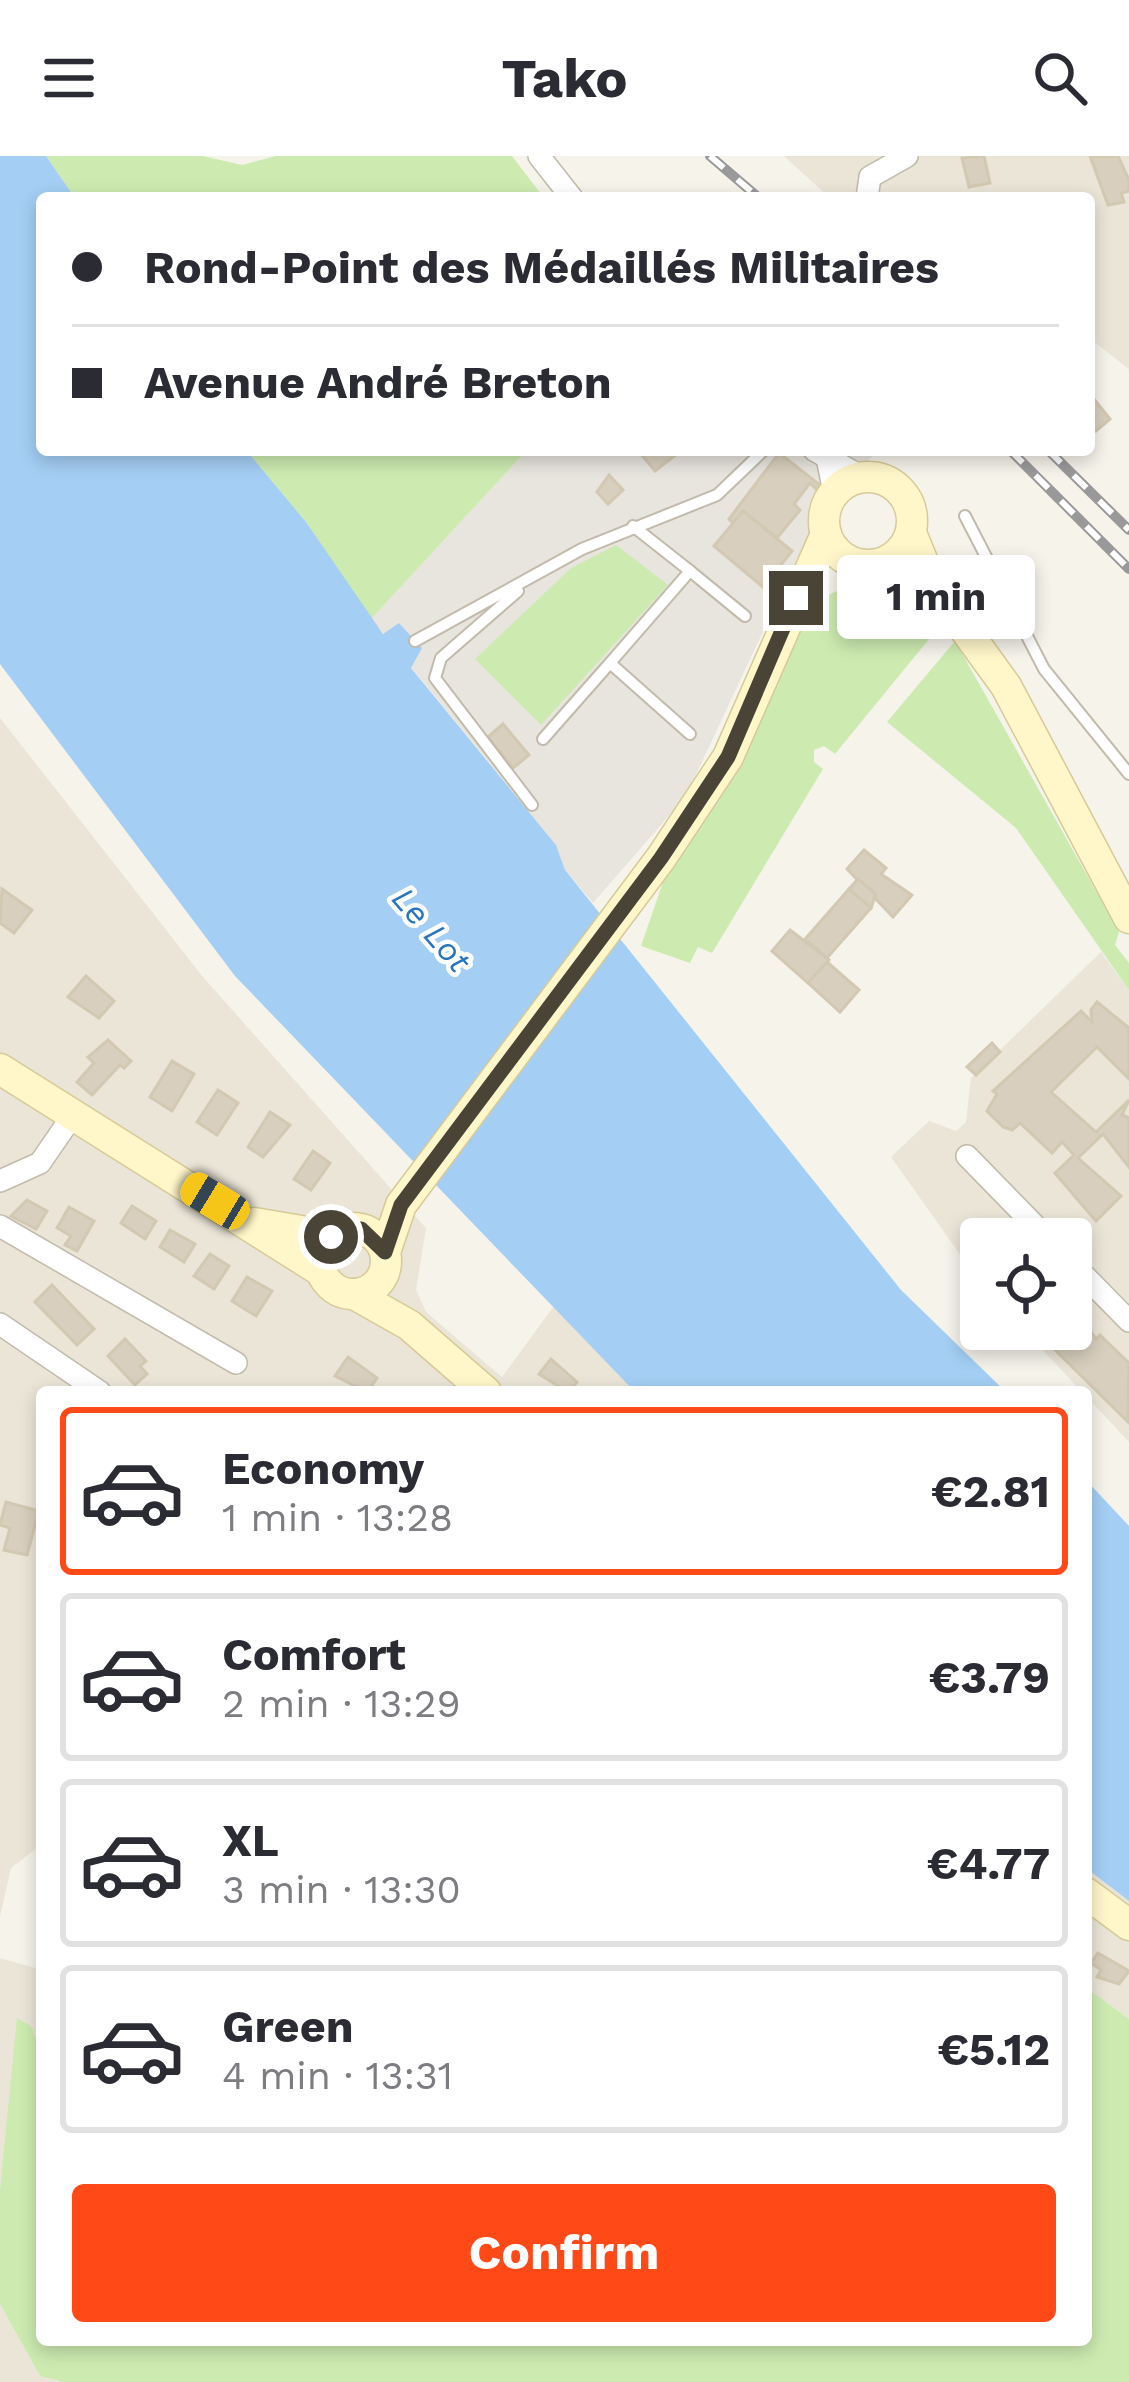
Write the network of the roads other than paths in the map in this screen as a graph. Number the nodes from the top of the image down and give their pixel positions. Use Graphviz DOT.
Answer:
graph roads {
  1 [pos="539,156"];
  2 [pos="907,156"];
  3 [pos="567,192"];
  4 [pos="868,192"];
  5 [pos="758,456"];
  6 [pos="821,456"];
  7 [pos="824,456"];
  8 [pos="862,477"];
  9 [pos="834,492"];
  10 [pos="965,516"];
  11 [pos="633,526"];
  12 [pos="911,533"];
  13 [pos="826,534"];
  14 [pos="871,562"];
  15 [pos="690,571"];
  16 [pos="540,572"];
  17 [pos="932,584"];
  18 [pos="796,598"];
  19 [pos="746,616"];
  20 [pos="416,641"];
  21 [pos="610,663"];
  22 [pos="690,734"];
  23 [pos="544,739"];
  24 [pos="1129,774"];
  25 [pos="532,805"];
  26 [pos="1129,918"];
  27 [pos="0,1069"];
  28 [pos="73,1115"];
  29 [pos="967,1156"];
  30 [pos="0,1181"];
  31 [pos="1028,1218"];
  32 [pos="250,1222"];
  33 [pos="0,1226"];
  34 [pos="376,1234"];
  35 [pos="321,1271"];
  36 [pos="1092,1284"];
  37 [pos="354,1294"];
  38 [pos="1129,1322"];
  39 [pos="0,1324"];
  40 [pos="409,1324"];
  41 [pos="236,1364"];
  42 [pos="91,1386"];
  43 [pos="479,1386"];
  44 [pos="1092,1897"];
  45 [pos="1129,1925"];
  1 -- 3 [label="street"];
  2 -- 4 [label="street"];
  5 -- 11 [label="lane"];
  6 -- 9 [label="street"];
  7 -- 8 [label="street"];
  8 -- 9 [label="street"];
  8 -- 12 [label="street"];
  9 -- 13 [label="street"];
  10 -- 24 [label="lane"];
  11 -- 15 [label="lane"];
  11 -- 16 [label="lane"];
  12 -- 14 [label="street"];
  12 -- 17 [label="street"];
  13 -- 14 [label="street"];
  13 -- 18 [label="street"];
  14 -- 17 [label="street"];
  14 -- 18 [label="street"];
  15 -- 19 [label="lane"];
  15 -- 21 [label="lane"];
  16 -- 20 [label="lane"];
  16 -- 25 [label="lane"];
  17 -- 26 [label="street"];
  18 -- 34 [label="street"];
  21 -- 22 [label="lane"];
  21 -- 23 [label="lane"];
  27 -- 28 [label="street"];
  28 -- 30 [label="street"];
  28 -- 32 [label="street"];
  29 -- 31 [label="street"];
  32 -- 34 [label="street"];
  32 -- 35 [label="street"];
  33 -- 41 [label="street"];
  34 -- 35 [label="street"];
  34 -- 37 [label="street"];
  34 -- 40 [label="street"];
  35 -- 37 [label="street"];
  36 -- 38 [label="street"];
  37 -- 40 [label="street"];
  39 -- 42 [label="street"];
  40 -- 43 [label="street"];
  44 -- 45 [label="street"];
}
